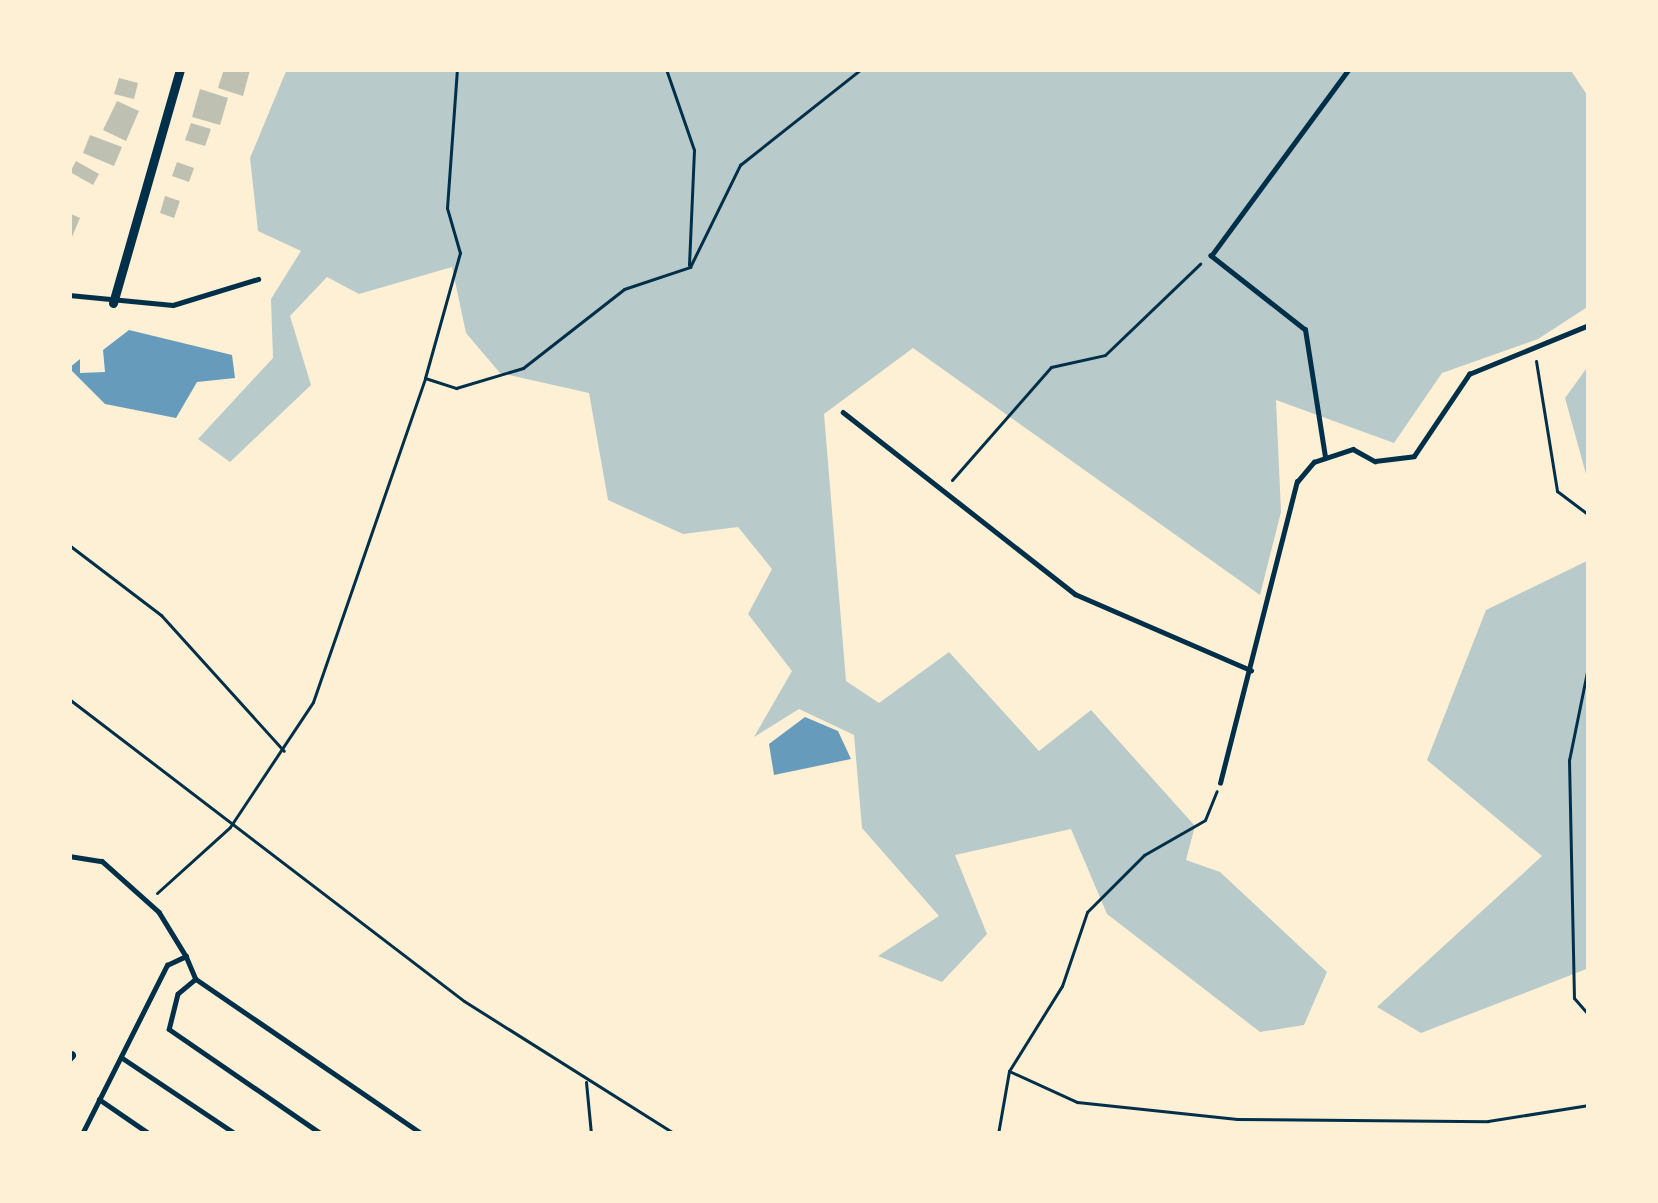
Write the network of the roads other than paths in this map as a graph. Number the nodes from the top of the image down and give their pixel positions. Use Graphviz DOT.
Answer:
graph roads {
  1 [pos="180,69"];
  2 [pos="1349,69"];
  3 [pos="258,278"];
  4 [pos="69,295"];
  5 [pos="112,303"];
  6 [pos="1589,325"];
  7 [pos="843,412"];
  8 [pos="1325,458"];
  9 [pos="1251,670"];
  10 [pos="1220,783"];
  11 [pos="69,856"];
  12 [pos="186,956"];
  13 [pos="196,979"];
  14 [pos="70,1051"];
  15 [pos="121,1057"];
  16 [pos="69,1082"];
  17 [pos="99,1099"];
  18 [pos="82,1134"];
  19 [pos="150,1134"];
  20 [pos="236,1134"];
  21 [pos="322,1134"];
  22 [pos="422,1134"];
  1 -- 5 [label="street"];
  2 -- 8 [label="lane"];
  3 -- 5 [label="lane"];
  4 -- 5 [label="lane"];
  6 -- 8 [label="lane"];
  7 -- 9 [label="lane"];
  8 -- 9 [label="lane"];
  9 -- 10 [label="lane"];
  11 -- 12 [label="lane"];
  12 -- 13 [label="lane"];
  12 -- 15 [label="lane"];
  13 -- 21 [label="lane"];
  13 -- 22 [label="lane"];
  14 -- 16 [label="lane"];
  15 -- 17 [label="lane"];
  15 -- 20 [label="lane"];
  17 -- 18 [label="lane"];
  17 -- 19 [label="lane"];
}
